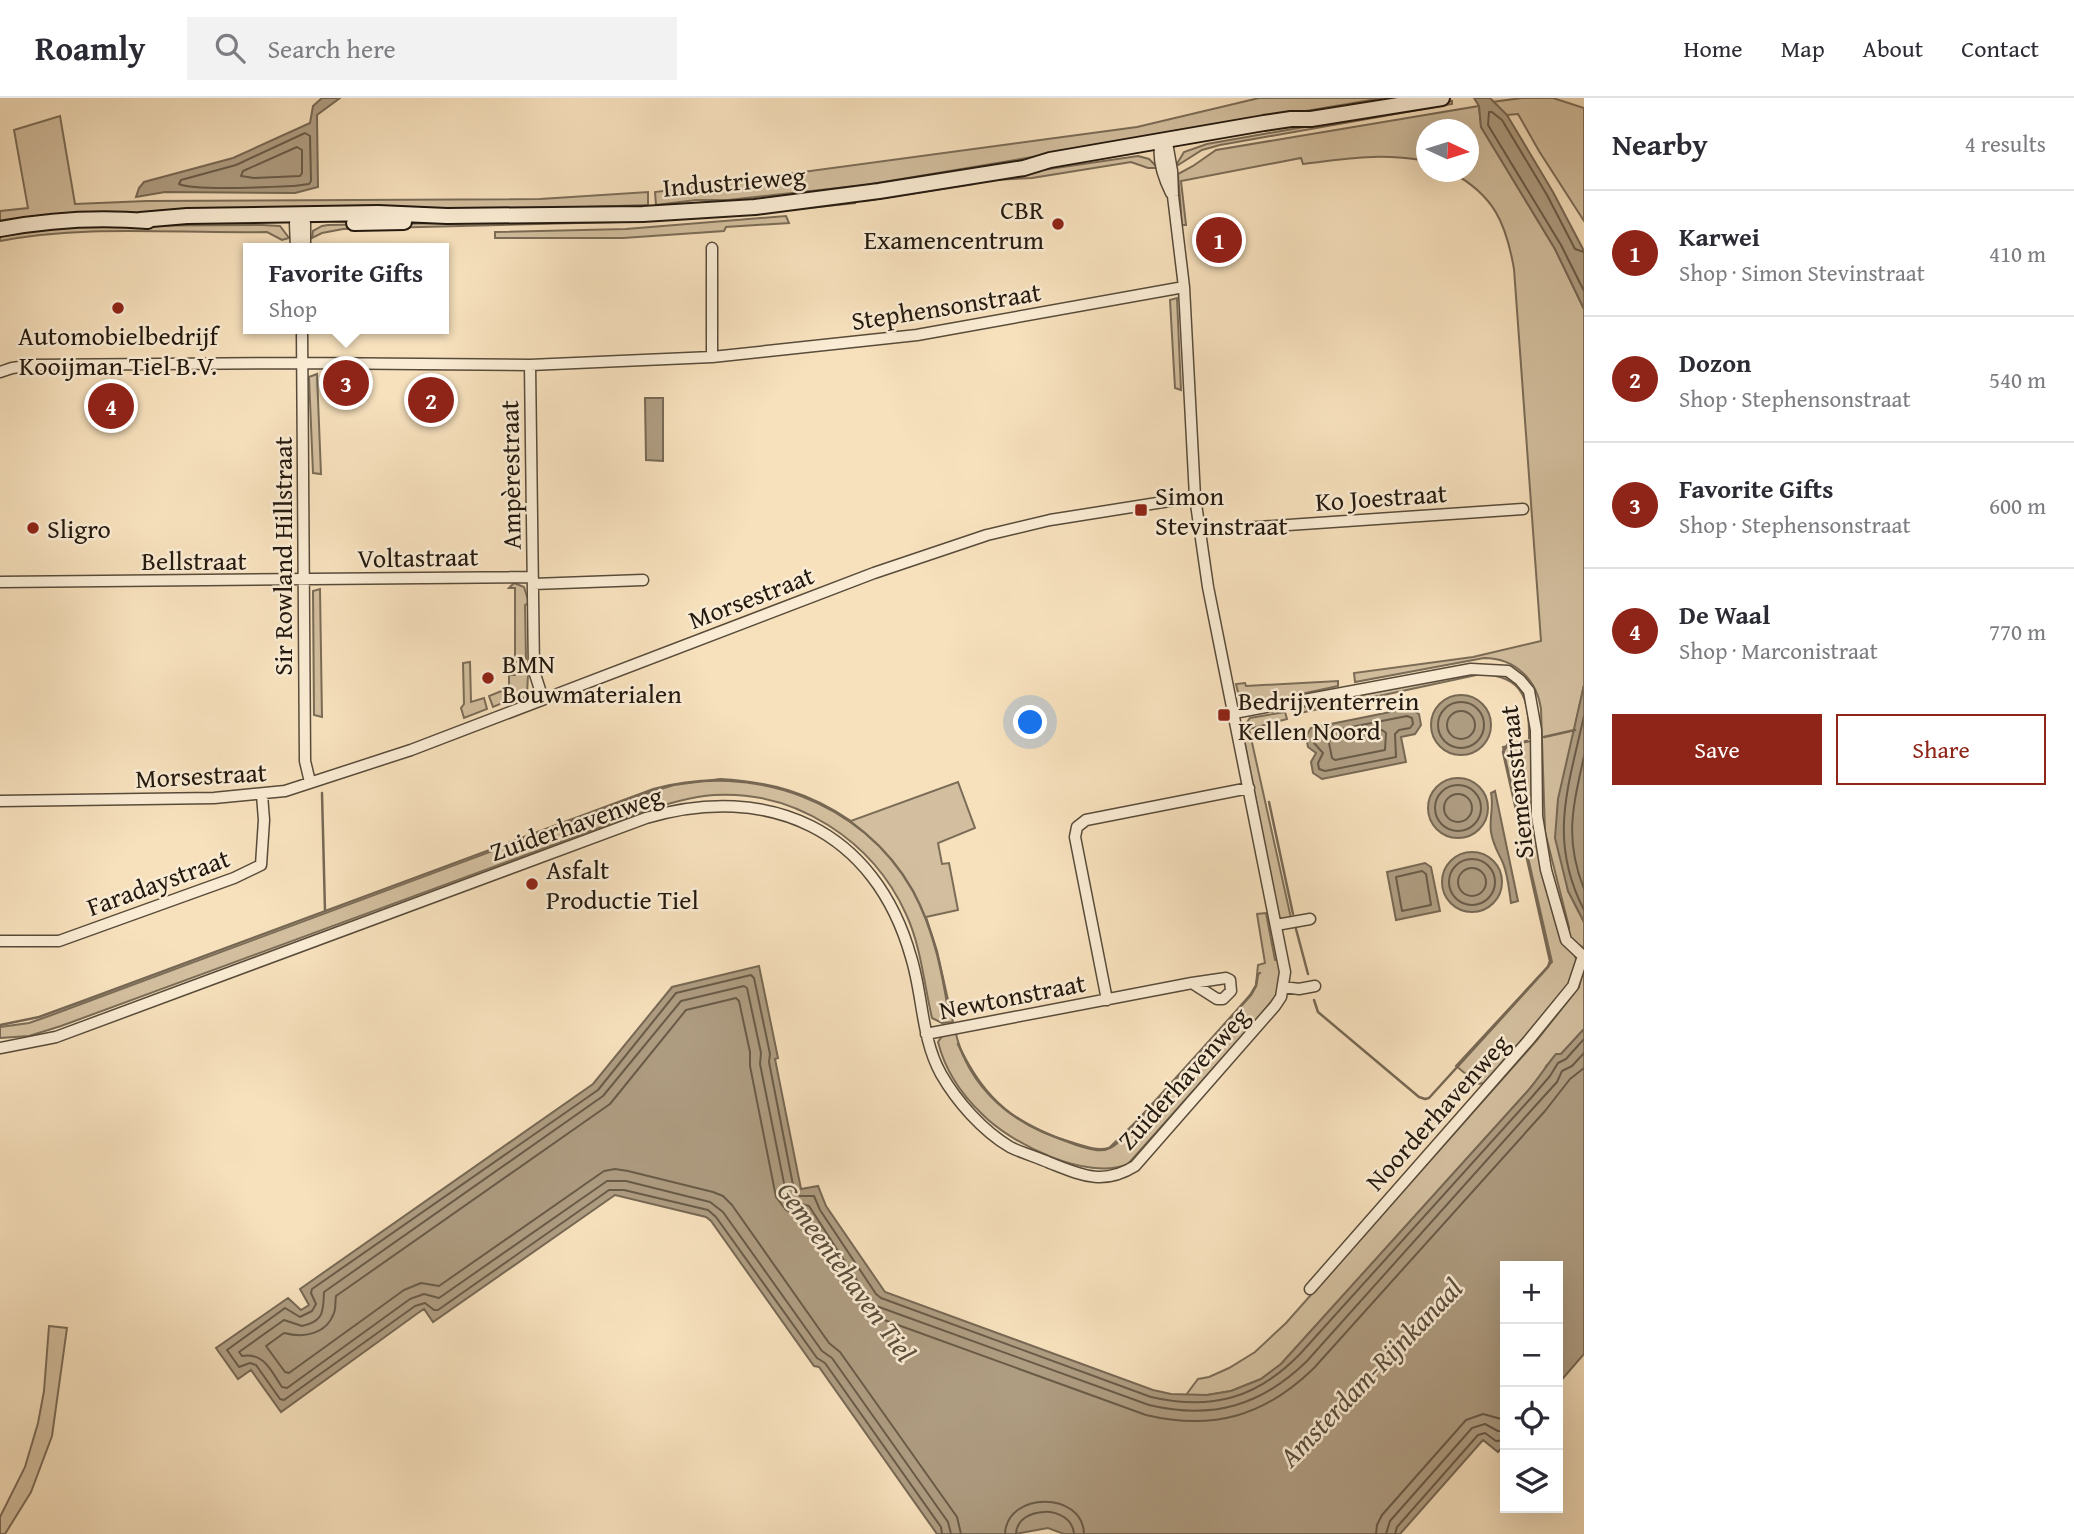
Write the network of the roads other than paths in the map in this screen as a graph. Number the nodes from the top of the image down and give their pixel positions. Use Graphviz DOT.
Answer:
graph roads {
  1 [pos="1442,98"];
  2 [pos="1163,146"];
  3 [pos="300,220"];
  4 [pos="0,229"];
  5 [pos="297,243"];
  6 [pos="304,243"];
  7 [pos="712,248"];
  8 [pos="1184,287"];
  9 [pos="302,334"];
  10 [pos="712,357"];
  11 [pos="301,362"];
  12 [pos="530,365"];
  13 [pos="0,372"];
  14 [pos="1195,497"];
  15 [pos="1523,509"];
  16 [pos="1199,531"];
  17 [pos="304,580"];
  18 [pos="643,580"];
  19 [pos="533,581"];
  20 [pos="0,582"];
  21 [pos="543,699"];
  22 [pos="1234,713"];
  23 [pos="310,782"];
  24 [pos="1249,788"];
  25 [pos="262,795"];
  26 [pos="0,801"];
  27 [pos="1310,919"];
  28 [pos="1276,925"];
  29 [pos="0,941"];
  30 [pos="1583,956"];
  31 [pos="1192,983"];
  32 [pos="1315,986"];
  33 [pos="1283,987"];
  34 [pos="1107,1000"];
  35 [pos="926,1034"];
  36 [pos="0,1048"];
  37 [pos="1310,1289"];
  1 -- 2 [label="main road, Industrieweg"];
  2 -- 3 [label="main road, Industrieweg"];
  2 -- 8 [label="street"];
  3 -- 4 [label="main road, Industrieweg"];
  3 -- 5 [label="street"];
  3 -- 6 [label="street"];
  7 -- 10 [label="street"];
  8 -- 10 [label="street, Stephensonstraat"];
  8 -- 14 [label="street"];
  9 -- 11 [label="street, Sir Rowland Hillstraat"];
  10 -- 12 [label="street, Stephensonstraat"];
  11 -- 12 [label="street, Stephensonstraat"];
  11 -- 13 [label="street, Stephensonstraat"];
  11 -- 17 [label="street, Sir Rowland Hillstraat"];
  12 -- 19 [label="street, Ampèrestraat"];
  14 -- 16 [label="street"];
  14 -- 21 [label="street, Morsestraat"];
  15 -- 16 [label="street, Ko Joestraat"];
  16 -- 22 [label="street"];
  17 -- 19 [label="street, Voltastraat"];
  17 -- 20 [label="street, Bellstraat"];
  17 -- 23 [label="street, Sir Rowland Hillstraat"];
  18 -- 19 [label="street, Ampèrestraat"];
  19 -- 21 [label="street, Ampèrestraat"];
  21 -- 23 [label="street, Morsestraat"];
  22 -- 24 [label="street"];
  22 -- 30 [label="street, Siemensstraat"];
  23 -- 25 [label="street, Morsestraat"];
  24 -- 28 [label="street"];
  24 -- 34 [label="street, Newtonstraat"];
  25 -- 26 [label="street, Morsestraat"];
  25 -- 29 [label="street, Faradaystraat"];
  27 -- 28 [label="street"];
  28 -- 33 [label="street"];
  30 -- 37 [label="street, Noorderhavenweg"];
  31 -- 34 [label="street, Newtonstraat"];
  32 -- 33 [label="street"];
  33 -- 35 [label="street, Zuiderhavenweg"];
  34 -- 35 [label="street, Newtonstraat"];
  35 -- 36 [label="street, Zuiderhavenweg"];
}
